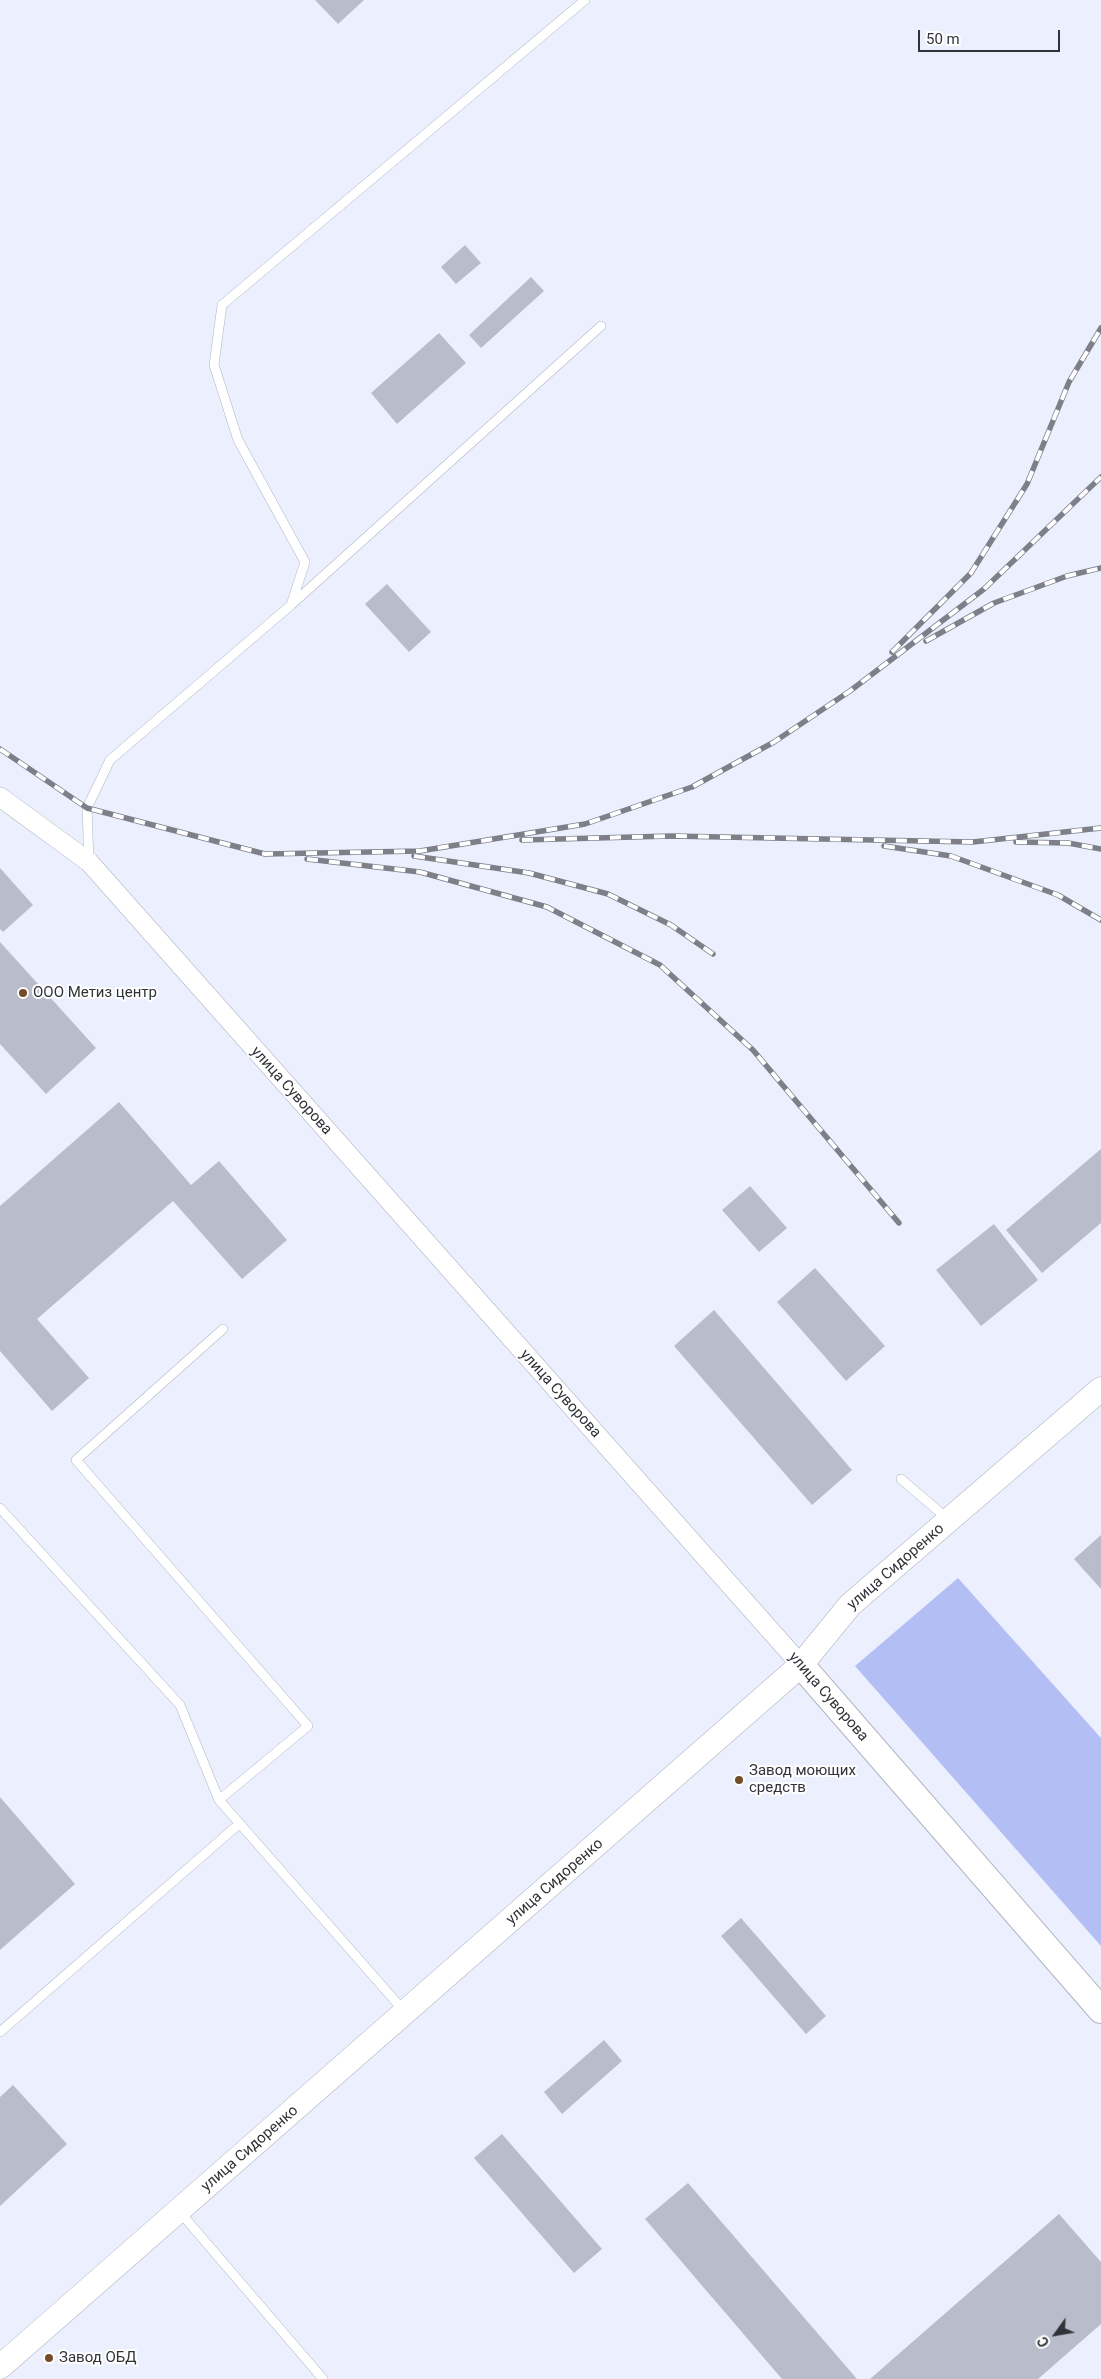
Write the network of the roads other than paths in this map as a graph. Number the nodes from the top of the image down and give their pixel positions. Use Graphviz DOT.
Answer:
graph roads {
  1 [pos="585,0"];
  2 [pos="601,326"];
  3 [pos="291,605"];
  4 [pos="0,798"];
  5 [pos="88,862"];
  6 [pos="223,1329"];
  7 [pos="1101,1389"];
  8 [pos="901,1479"];
  9 [pos="0,1508"];
  10 [pos="949,1520"];
  11 [pos="801,1665"];
  12 [pos="219,1800"];
  13 [pos="239,1824"];
  14 [pos="1101,2010"];
  15 [pos="406,2013"];
  16 [pos="0,2032"];
  17 [pos="179,2211"];
  18 [pos="0,2367"];
  19 [pos="323,2379"];
  1 -- 3 [label="lane"];
  2 -- 3 [label="lane"];
  3 -- 5 [label="lane"];
  4 -- 5 [label="street, улица Суворова"];
  5 -- 11 [label="street, улица Суворова"];
  6 -- 12 [label="lane"];
  7 -- 10 [label="street, улица Сидоренко"];
  8 -- 10 [label="lane"];
  9 -- 12 [label="lane"];
  10 -- 11 [label="street, улица Сидоренко"];
  11 -- 14 [label="main road, улица Суворова"];
  11 -- 15 [label="street, улица Сидоренко"];
  12 -- 13 [label="lane"];
  13 -- 15 [label="lane"];
  13 -- 16 [label="lane"];
  15 -- 17 [label="street, улица Сидоренко"];
  17 -- 18 [label="street, улица Сидоренко"];
  17 -- 19 [label="lane"];
}
